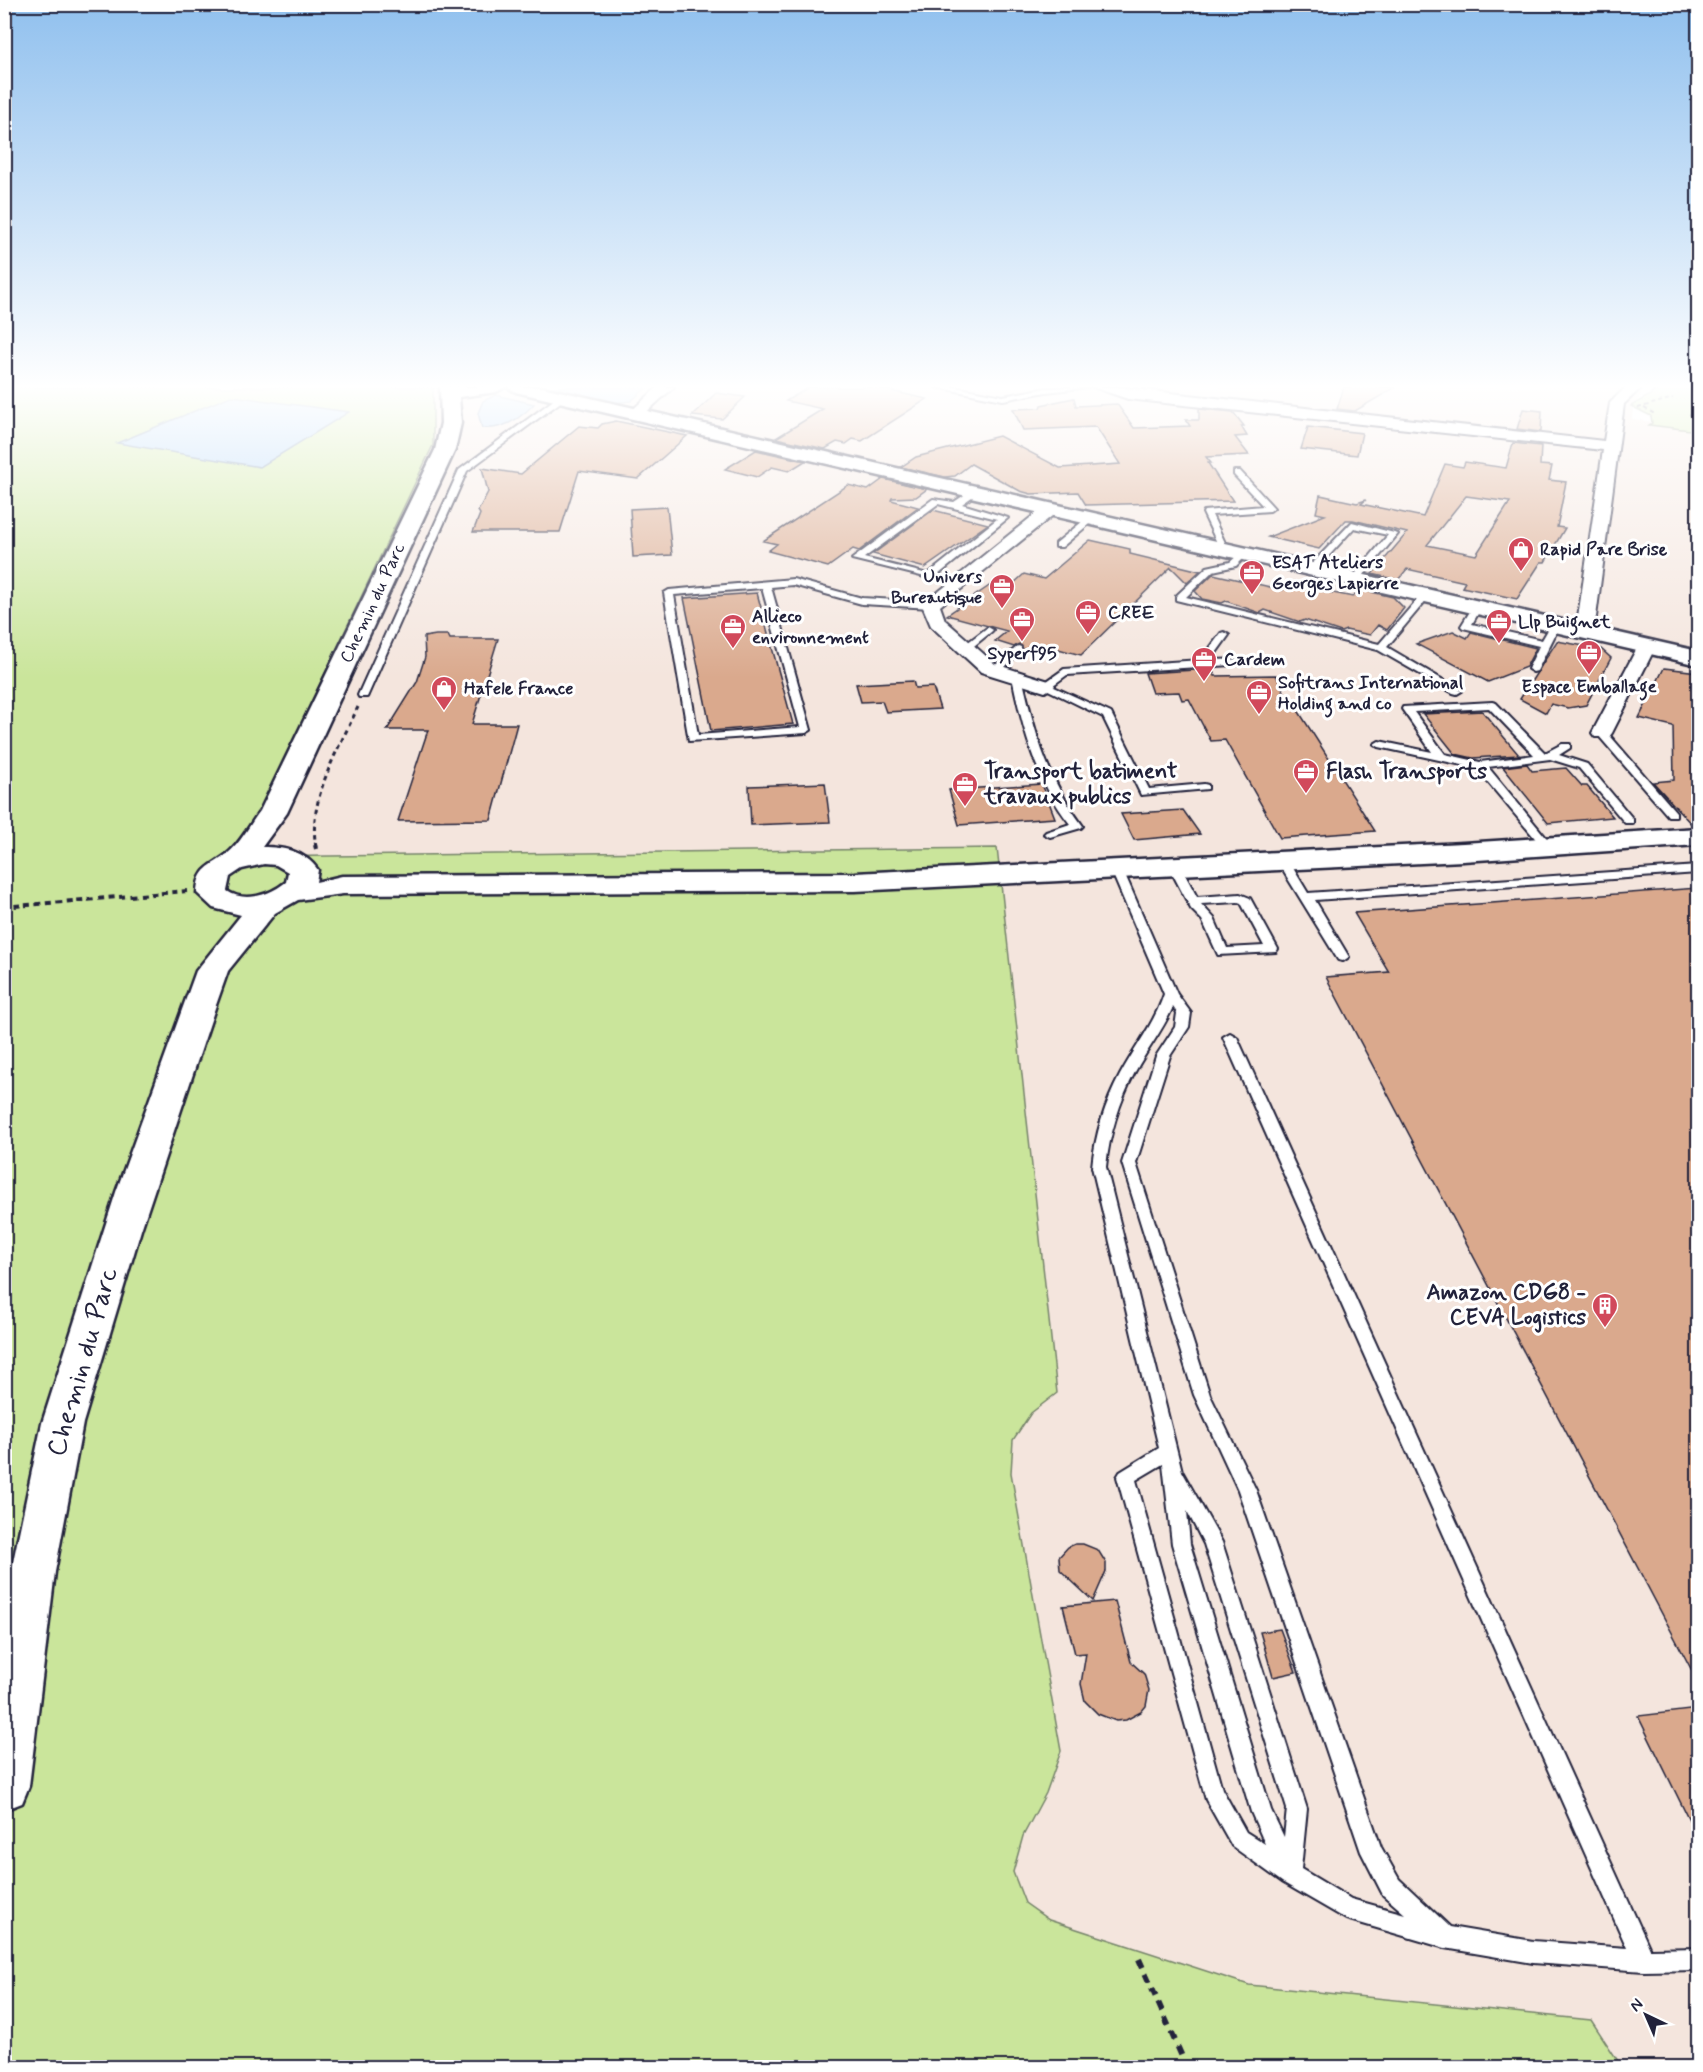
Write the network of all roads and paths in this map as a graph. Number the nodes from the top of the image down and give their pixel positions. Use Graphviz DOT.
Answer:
graph roads {
  1 [pos="429,484"];
  2 [pos="457,484"];
  3 [pos="938,484"];
  4 [pos="1247,484"];
  5 [pos="1607,484"];
  6 [pos="975,492"];
  7 [pos="955,504"];
  8 [pos="1051,509"];
  9 [pos="1091,519"];
  10 [pos="1059,544"];
  11 [pos="1234,552"];
  12 [pos="1312,570"];
  13 [pos="1355,579"];
  14 [pos="766,585"];
  15 [pos="1425,596"];
  16 [pos="931,605"];
  17 [pos="988,630"];
  18 [pos="1582,631"];
  19 [pos="1224,635"];
  20 [pos="1550,635"];
  21 [pos="1647,646"];
  22 [pos="966,648"];
  23 [pos="1381,648"];
  24 [pos="1018,649"];
  25 [pos="1698,658"];
  26 [pos="1245,662"];
  27 [pos="1204,663"];
  28 [pos="1533,669"];
  29 [pos="996,670"];
  30 [pos="1017,677"];
  31 [pos="1045,686"];
  32 [pos="1457,691"];
  33 [pos="363,695"];
  34 [pos="1602,733"];
  35 [pos="1379,744"];
  36 [pos="1566,746"];
  37 [pos="1546,756"];
  38 [pos="1442,758"];
  39 [pos="1480,765"];
  40 [pos="1204,787"];
  41 [pos="273,813"];
  42 [pos="1672,814"];
  43 [pos="1629,821"];
  44 [pos="1050,834"];
  45 [pos="1698,837"];
  46 [pos="1548,847"];
  47 [pos="237,861"];
  48 [pos="1283,861"];
  49 [pos="1175,867"];
  50 [pos="1117,870"];
  51 [pos="1698,870"];
  52 [pos="293,875"];
  53 [pos="219,896"];
  54 [pos="1304,897"];
  55 [pos="1192,901"];
  56 [pos="4,907"];
  57 [pos="222,954"];
  58 [pos="1343,957"];
  59 [pos="1171,994"];
  60 [pos="1230,1037"];
  61 [pos="1169,1450"];
  62 [pos="1174,1473"];
  63 [pos="4,1786"];
  64 [pos="1290,1874"];
  65 [pos="1445,1937"];
  66 [pos="1139,1959"];
  67 [pos="1698,1959"];
  68 [pos="1644,1960"];
  69 [pos="1187,2067"];
  1 -- 41 [label="street, Chemin du Parc"];
  2 -- 33 [label="lane"];
  3 -- 6 [label="street"];
  4 -- 11 [label="lane"];
  5 -- 18 [label="street"];
  6 -- 7 [label="lane"];
  6 -- 8 [label="street"];
  7 -- 7 [label="lane"];
  8 -- 9 [label="street"];
  8 -- 16 [label="street"];
  9 -- 10 [label="lane"];
  9 -- 11 [label="street"];
  11 -- 12 [label="street"];
  11 -- 23 [label="lane"];
  12 -- 13 [label="street"];
  12 -- 13 [label="lane"];
  13 -- 15 [label="street"];
  14 -- 14 [label="lane"];
  14 -- 16 [label="lane"];
  15 -- 20 [label="street"];
  15 -- 23 [label="lane"];
  16 -- 22 [label="street"];
  17 -- 22 [label="lane"];
  18 -- 20 [label="street"];
  18 -- 21 [label="street"];
  19 -- 27 [label="lane"];
  20 -- 28 [label="lane"];
  21 -- 25 [label="street"];
  21 -- 34 [label="street"];
  22 -- 29 [label="street"];
  23 -- 32 [label="lane"];
  24 -- 29 [label="lane"];
  26 -- 27 [label="lane"];
  27 -- 31 [label="lane"];
  29 -- 30 [label="street"];
  30 -- 31 [label="street"];
  30 -- 44 [label="lane"];
  31 -- 40 [label="lane"];
  33 -- 52 [label="path"];
  34 -- 42 [label="lane"];
  35 -- 38 [label="lane"];
  36 -- 37 [label="lane"];
  37 -- 38 [label="lane"];
  37 -- 39 [label="lane"];
  37 -- 43 [label="lane"];
  38 -- 39 [label="lane"];
  39 -- 46 [label="lane"];
  41 -- 47 [label="street, Chemin du Parc"];
  41 -- 52 [label="street"];
  45 -- 46 [label="street"];
  46 -- 48 [label="street"];
  47 -- 52 [label="street"];
  47 -- 53 [label="street"];
  48 -- 49 [label="street"];
  48 -- 54 [label="lane"];
  49 -- 50 [label="street"];
  49 -- 55 [label="lane"];
  50 -- 52 [label="street"];
  50 -- 59 [label="lane"];
  51 -- 54 [label="lane"];
  52 -- 53 [label="street"];
  52 -- 57 [label="street"];
  53 -- 56 [label="path"];
  53 -- 57 [label="street"];
  54 -- 58 [label="lane"];
  55 -- 55 [label="lane"];
  57 -- 63 [label="street, Chemin du Parc"];
  59 -- 61 [label="lane"];
  59 -- 65 [label="lane"];
  60 -- 68 [label="lane"];
  61 -- 62 [label="lane"];
  61 -- 64 [label="lane"];
  62 -- 64 [label="lane"];
  62 -- 64 [label="lane"];
  64 -- 65 [label="lane"];
  65 -- 68 [label="lane"];
  66 -- 69 [label="path"];
  67 -- 68 [label="lane"];
}
